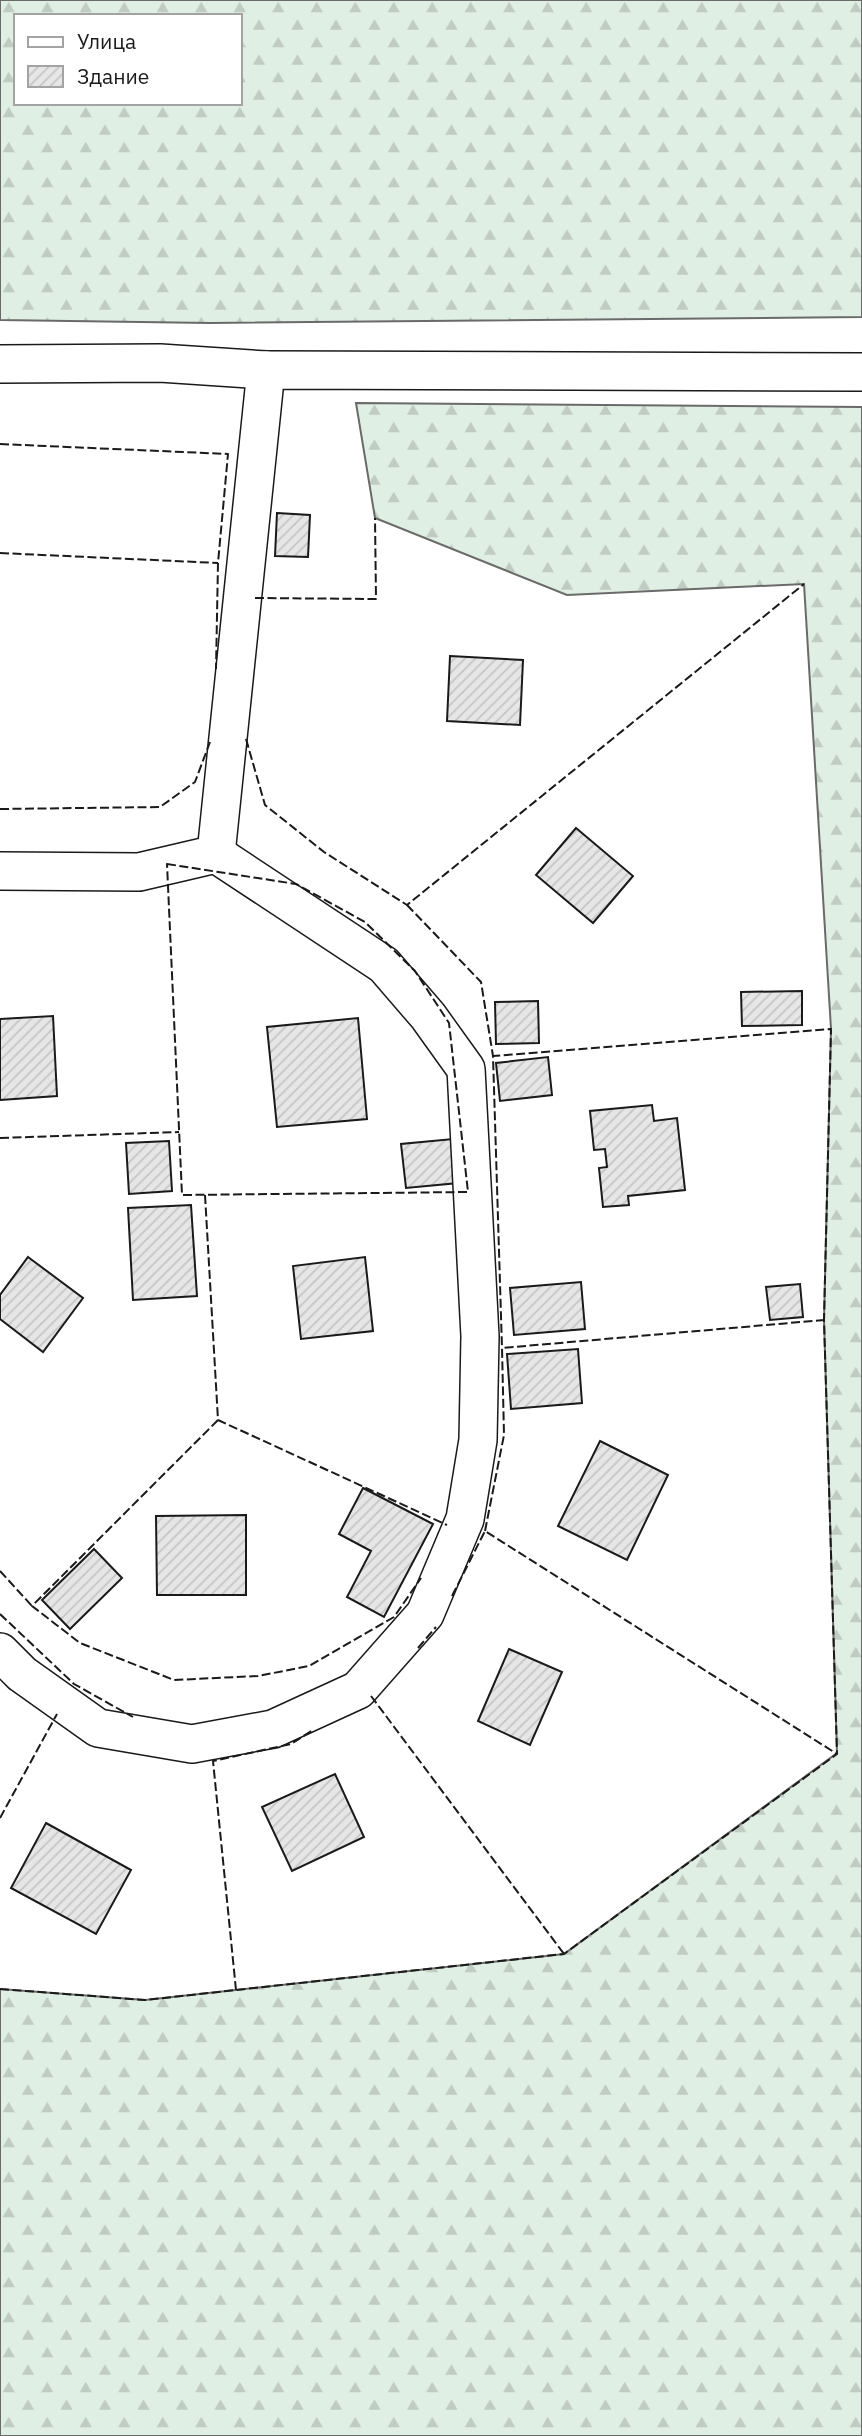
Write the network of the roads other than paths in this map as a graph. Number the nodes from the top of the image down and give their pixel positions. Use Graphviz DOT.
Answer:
graph roads {
  1 [pos="0,364"];
  2 [pos="266,370"];
  3 [pos="862,372"];
  4 [pos="216,855"];
  5 [pos="0,871"];
  6 [pos="0,1653"];
  1 -- 2 [label="street"];
  2 -- 3 [label="street"];
  2 -- 4 [label="street"];
  4 -- 5 [label="street"];
  4 -- 6 [label="street"];
}
